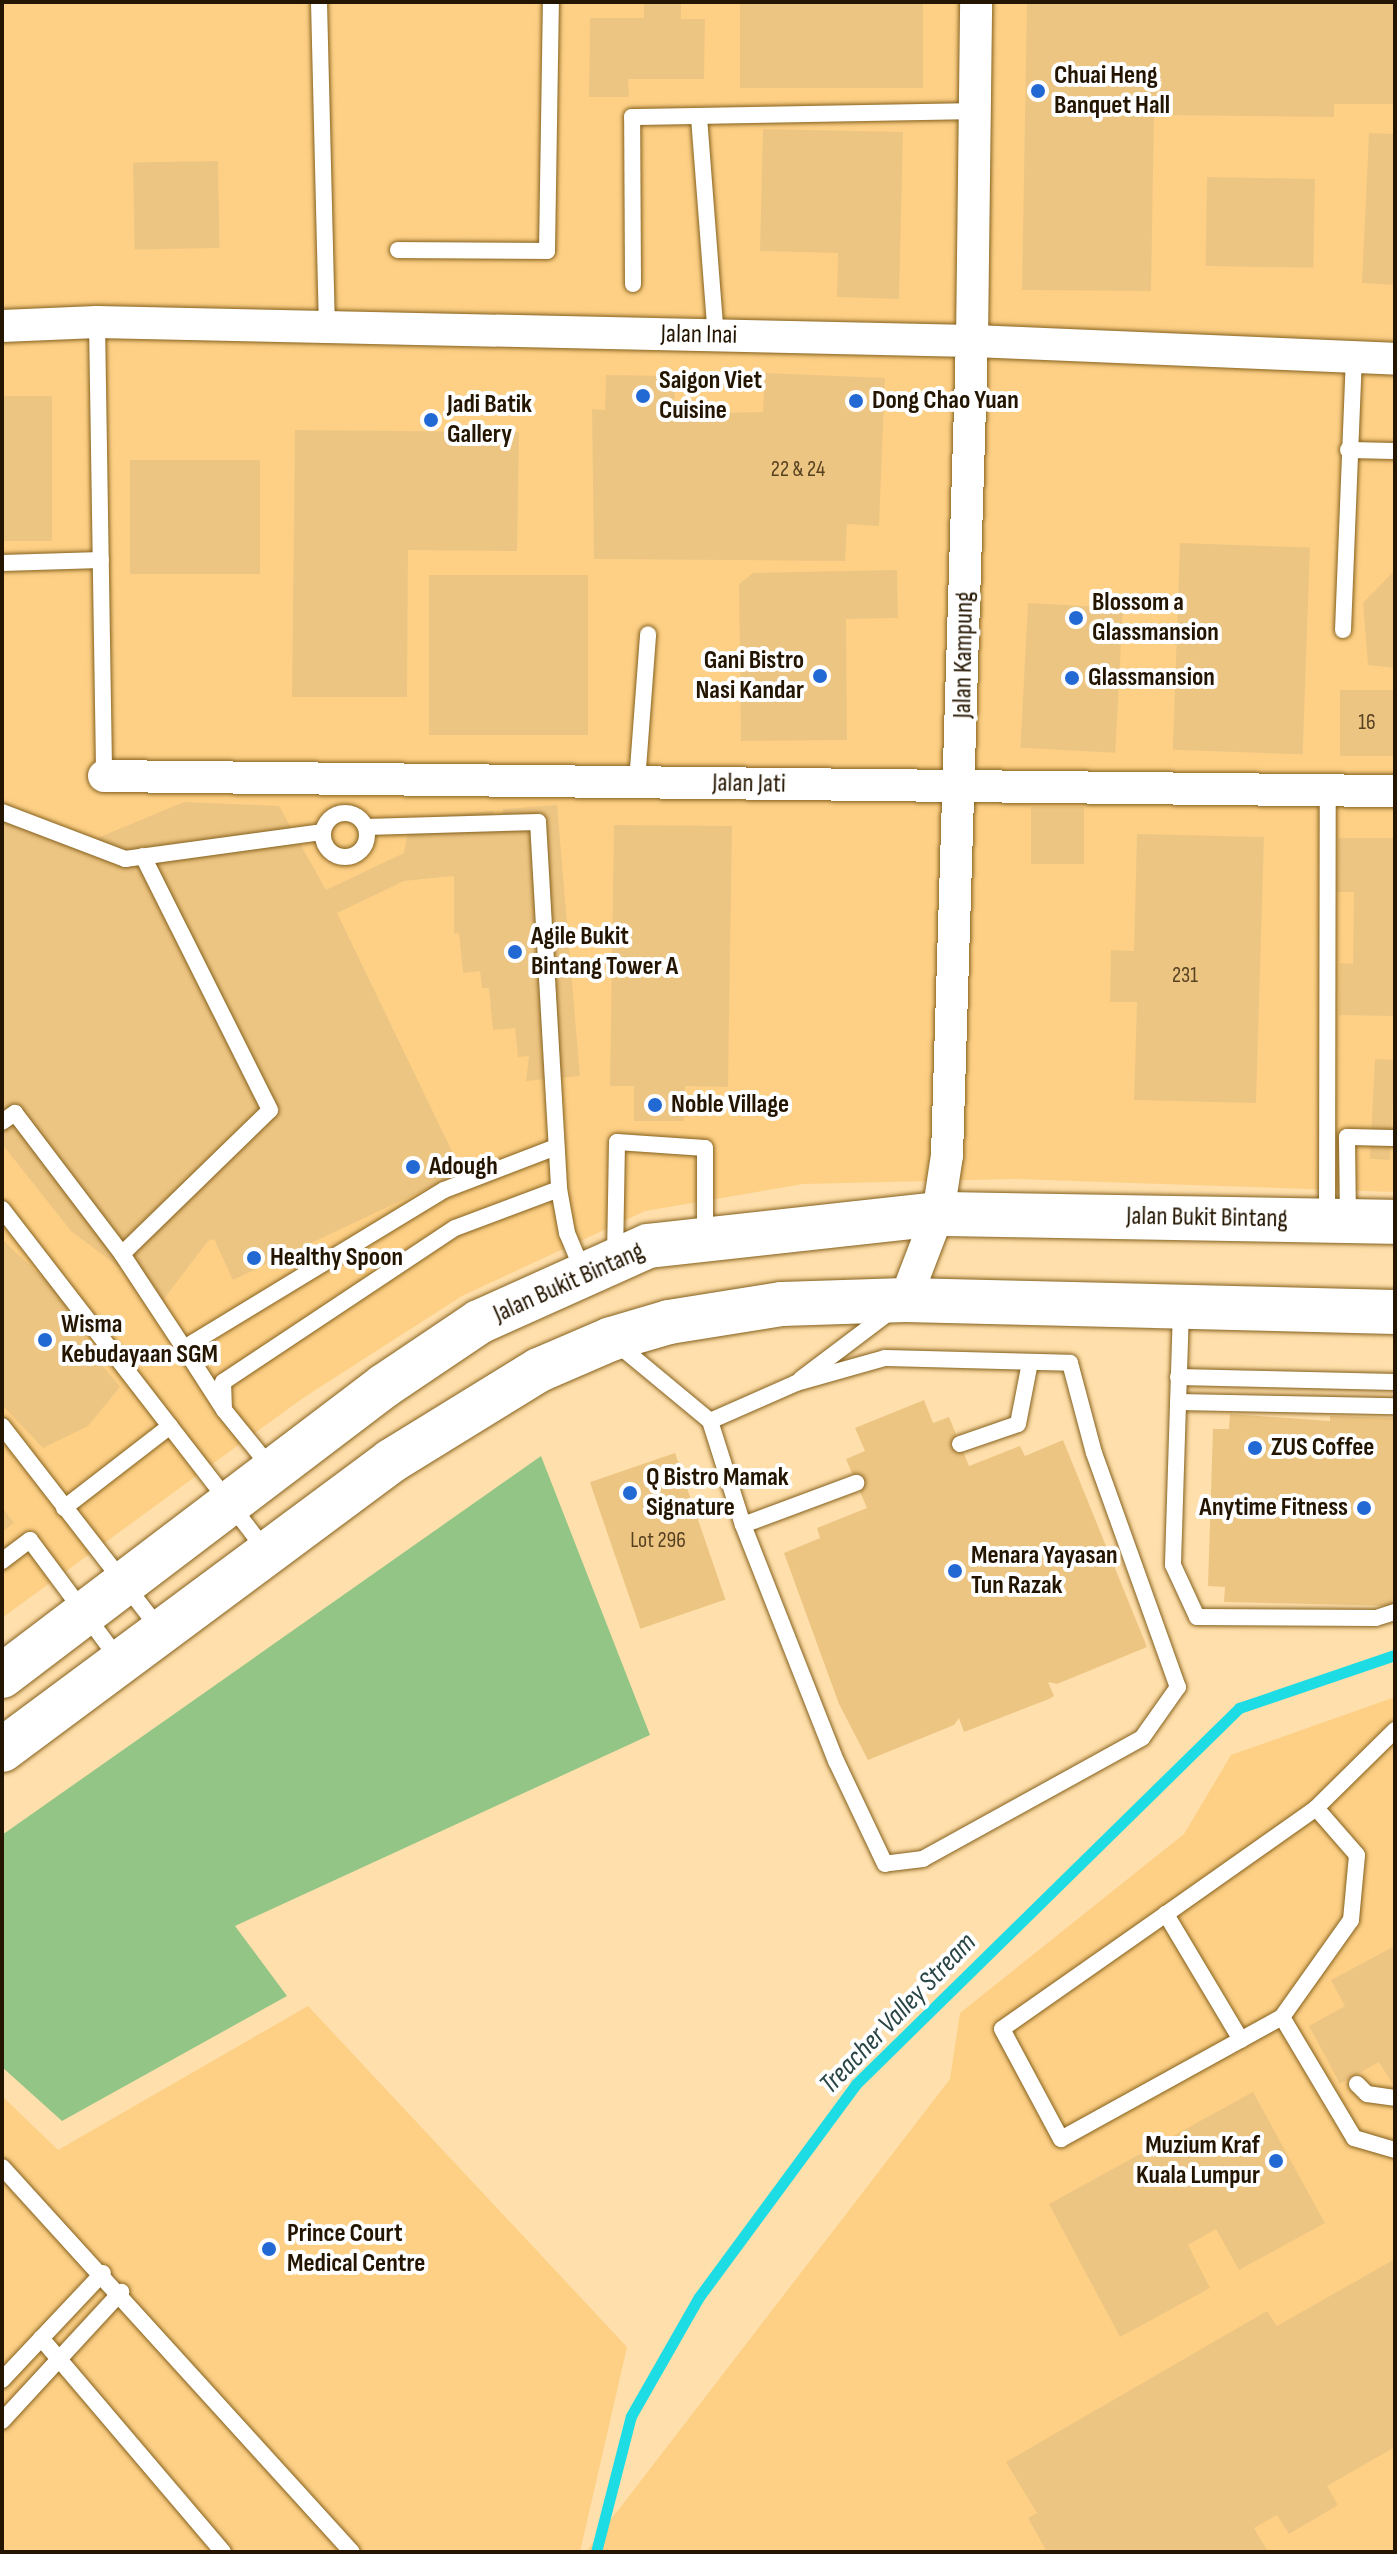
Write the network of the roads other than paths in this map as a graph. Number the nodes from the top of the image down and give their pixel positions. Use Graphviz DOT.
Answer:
graph roads {
  1 [pos="319,2"];
  2 [pos="551,2"];
  3 [pos="976,2"];
  4 [pos="971,111"];
  5 [pos="699,117"];
  6 [pos="398,250"];
  7 [pos="633,284"];
  8 [pos="97,322"];
  9 [pos="2,326"];
  10 [pos="327,328"];
  11 [pos="716,336"];
  12 [pos="972,341"];
  13 [pos="1354,357"];
  14 [pos="1395,359"];
  15 [pos="1348,450"];
  16 [pos="1395,451"];
  17 [pos="101,560"];
  18 [pos="2,563"];
  19 [pos="1343,630"];
  20 [pos="648,634"];
  21 [pos="104,776"];
  22 [pos="637,782"];
  23 [pos="961,786"];
  24 [pos="1328,791"];
  25 [pos="1395,791"];
  26 [pos="2,812"];
  27 [pos="366,827"];
  28 [pos="323,832"];
  29 [pos="143,856"];
  30 [pos="2,1122"];
  31 [pos="1395,1138"];
  32 [pos="556,1147"];
  33 [pos="559,1189"];
  34 [pos="2,1209"];
  35 [pos="938,1214"];
  36 [pos="1338,1221"];
  37 [pos="1395,1222"];
  38 [pos="705,1239"];
  39 [pos="122,1254"];
  40 [pos="599,1264"];
  41 [pos="905,1300"];
  42 [pos="1181,1308"];
  43 [pos="1395,1312"];
  44 [pos="611,1339"];
  45 [pos="184,1348"];
  46 [pos="1030,1362"];
  47 [pos="1178,1377"];
  48 [pos="1395,1382"];
  49 [pos="796,1383"];
  50 [pos="1178,1402"];
  51 [pos="1395,1406"];
  52 [pos="224,1410"];
  53 [pos="710,1421"];
  54 [pos="2,1426"];
  55 [pos="170,1426"];
  56 [pos="960,1444"];
  57 [pos="274,1472"];
  58 [pos="856,1483"];
  59 [pos="230,1503"];
  60 [pos="64,1508"];
  61 [pos="743,1525"];
  62 [pos="266,1551"];
  63 [pos="2,1561"];
  64 [pos="124,1584"];
  65 [pos="1395,1612"];
  66 [pos="85,1615"];
  67 [pos="161,1632"];
  68 [pos="120,1662"];
  69 [pos="2,1676"];
  70 [pos="1395,1730"];
  71 [pos="5,1742"];
  72 [pos="1316,1808"];
  73 [pos="1166,1914"];
  74 [pos="1282,2017"];
  75 [pos="1241,2040"];
  76 [pos="1357,2084"];
  77 [pos="1395,2098"];
  78 [pos="1395,2150"];
  79 [pos="2,2167"];
  80 [pos="103,2273"];
  81 [pos="121,2292"];
  82 [pos="41,2338"];
  83 [pos="61,2360"];
  84 [pos="2,2380"];
  85 [pos="2,2421"];
  86 [pos="223,2552"];
  87 [pos="352,2552"];
  1 -- 10 [label="lane"];
  2 -- 6 [label="lane"];
  3 -- 4 [label="street, Jalan Kampung"];
  4 -- 5 [label="lane"];
  4 -- 12 [label="street, Jalan Kampung"];
  5 -- 7 [label="lane"];
  5 -- 11 [label="lane"];
  8 -- 9 [label="street, Jalan Inai"];
  8 -- 10 [label="street, Jalan Inai"];
  8 -- 17 [label="lane"];
  10 -- 11 [label="street, Jalan Inai"];
  11 -- 12 [label="street, Jalan Inai"];
  12 -- 13 [label="street, Jalan Inai"];
  12 -- 23 [label="street, Jalan Kampung"];
  13 -- 14 [label="street, Jalan Inai"];
  13 -- 15 [label="lane"];
  15 -- 16 [label="lane"];
  15 -- 19 [label="lane"];
  17 -- 18 [label="lane"];
  17 -- 21 [label="lane"];
  20 -- 22 [label="lane"];
  21 -- 22 [label="street, Jalan Jati"];
  22 -- 23 [label="street, Jalan Jati"];
  23 -- 24 [label="street, Jalan Jati"];
  23 -- 35 [label="street, Jalan Kampung"];
  24 -- 25 [label="street, Jalan Jati"];
  24 -- 36 [label="lane"];
  26 -- 29 [label="lane"];
  27 -- 28 [label="lane"];
  27 -- 28 [label="lane"];
  27 -- 32 [label="lane"];
  28 -- 29 [label="lane"];
  29 -- 39 [label="lane"];
  30 -- 39 [label="lane"];
  31 -- 36 [label="lane"];
  32 -- 33 [label="lane"];
  32 -- 45 [label="lane"];
  33 -- 40 [label="lane"];
  33 -- 52 [label="lane"];
  34 -- 55 [label="lane"];
  35 -- 36 [label="main road, Jalan Bukit Bintang"];
  35 -- 38 [label="main road, Jalan Bukit Bintang"];
  35 -- 41 [label="street, Jalan Kampung"];
  36 -- 37 [label="main road, Jalan Bukit Bintang"];
  38 -- 40 [label="main road, Jalan Bukit Bintang"];
  38 -- 40 [label="lane"];
  39 -- 45 [label="lane"];
  40 -- 57 [label="main road, Jalan Bukit Bintang"];
  41 -- 42 [label="main road"];
  41 -- 44 [label="main road"];
  41 -- 49 [label="lane"];
  42 -- 43 [label="main road"];
  42 -- 47 [label="lane"];
  44 -- 53 [label="lane"];
  44 -- 62 [label="main road"];
  45 -- 52 [label="lane"];
  46 -- 49 [label="lane"];
  46 -- 56 [label="lane"];
  46 -- 61 [label="lane"];
  47 -- 48 [label="lane"];
  47 -- 50 [label="lane"];
  49 -- 53 [label="lane"];
  50 -- 51 [label="lane"];
  50 -- 65 [label="lane"];
  52 -- 57 [label="lane"];
  53 -- 61 [label="lane"];
  54 -- 60 [label="lane"];
  55 -- 59 [label="lane"];
  55 -- 60 [label="lane"];
  57 -- 59 [label="main road, Jalan Bukit Bintang"];
  58 -- 61 [label="lane"];
  59 -- 62 [label="lane"];
  59 -- 64 [label="main road, Jalan Bukit Bintang"];
  60 -- 64 [label="lane"];
  62 -- 67 [label="main road"];
  63 -- 66 [label="lane"];
  64 -- 66 [label="main road, Jalan Bukit Bintang"];
  64 -- 67 [label="lane"];
  66 -- 68 [label="lane"];
  66 -- 69 [label="main road, Jalan Bukit Bintang"];
  67 -- 68 [label="main road"];
  68 -- 71 [label="main road"];
  70 -- 72 [label="lane"];
  72 -- 73 [label="lane"];
  72 -- 74 [label="lane"];
  73 -- 75 [label="lane"];
  73 -- 75 [label="lane"];
  74 -- 75 [label="lane"];
  74 -- 78 [label="lane"];
  76 -- 77 [label="lane"];
  79 -- 80 [label="lane"];
  80 -- 81 [label="lane"];
  80 -- 82 [label="lane"];
  81 -- 83 [label="lane"];
  81 -- 87 [label="lane"];
  82 -- 83 [label="lane"];
  82 -- 84 [label="lane"];
  83 -- 85 [label="lane"];
  83 -- 86 [label="lane"];
}
